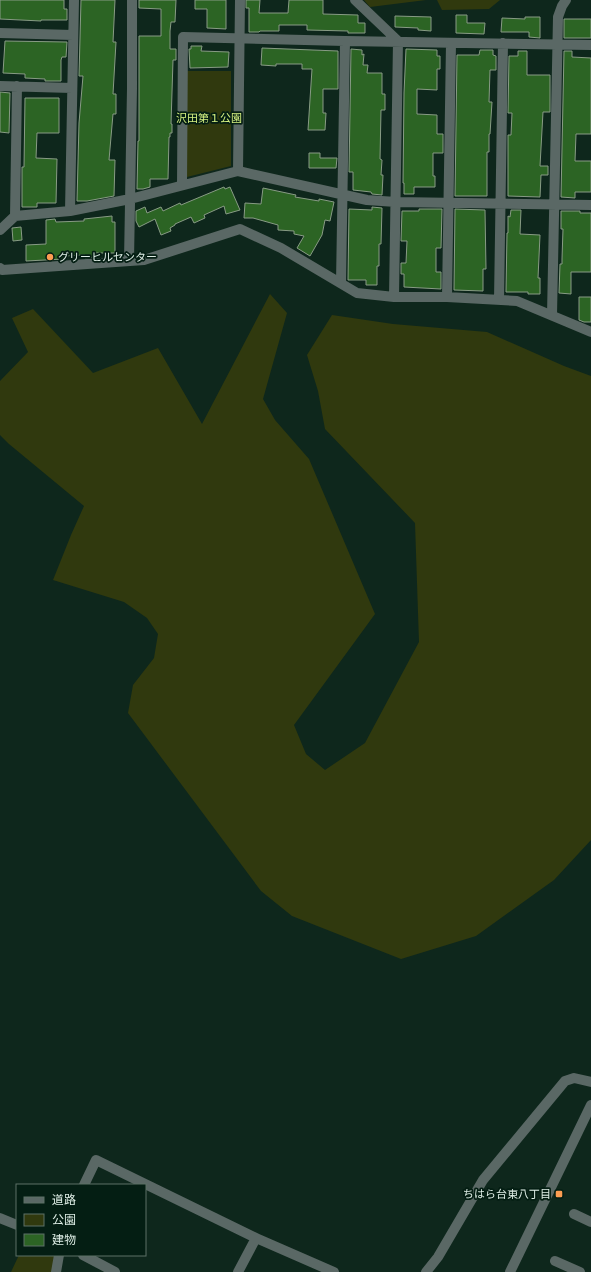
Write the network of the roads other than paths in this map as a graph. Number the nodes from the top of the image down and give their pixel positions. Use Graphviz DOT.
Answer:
graph roads {
  1 [pos="74,0"];
  2 [pos="132,0"];
  3 [pos="240,0"];
  4 [pos="355,0"];
  5 [pos="566,0"];
  6 [pos="0,33"];
  7 [pos="73,35"];
  8 [pos="239,38"];
  9 [pos="398,41"];
  10 [pos="345,42"];
  11 [pos="451,43"];
  12 [pos="503,43"];
  13 [pos="558,44"];
  14 [pos="591,45"];
  15 [pos="0,86"];
  16 [pos="17,86"];
  17 [pos="72,88"];
  18 [pos="238,170"];
  19 [pos="182,185"];
  20 [pos="342,195"];
  21 [pos="130,199"];
  22 [pos="396,202"];
  23 [pos="448,203"];
  24 [pos="501,203"];
  25 [pos="554,204"];
  26 [pos="591,205"];
  27 [pos="70,211"];
  28 [pos="15,216"];
  29 [pos="0,230"];
  30 [pos="129,261"];
  31 [pos="0,268"];
  32 [pos="341,283"];
  33 [pos="394,297"];
  34 [pos="447,298"];
  35 [pos="499,300"];
  36 [pos="552,315"];
  37 [pos="591,332"];
  38 [pos="591,1082"];
  39 [pos="591,1105"];
  40 [pos="84,1184"];
  41 [pos="145,1184"];
  42 [pos="146,1184"];
  43 [pos="574,1214"];
  44 [pos="0,1218"];
  45 [pos="591,1222"];
  46 [pos="16,1225"];
  47 [pos="256,1238"];
  48 [pos="59,1256"];
  49 [pos="86,1256"];
  50 [pos="555,1261"];
  51 [pos="56,1272"];
  52 [pos="114,1272"];
  53 [pos="238,1272"];
  54 [pos="334,1272"];
  55 [pos="426,1272"];
  56 [pos="510,1272"];
  57 [pos="580,1272"];
  1 -- 7 [label="street"];
  2 -- 21 [label="street"];
  3 -- 8 [label="street"];
  4 -- 9 [label="street"];
  5 -- 13 [label="street"];
  6 -- 7 [label="street"];
  7 -- 17 [label="street"];
  8 -- 10 [label="street"];
  8 -- 18 [label="street"];
  8 -- 19 [label="street"];
  9 -- 10 [label="street"];
  9 -- 11 [label="street"];
  9 -- 22 [label="street"];
  10 -- 20 [label="street"];
  11 -- 12 [label="street"];
  11 -- 23 [label="street"];
  12 -- 13 [label="street"];
  12 -- 24 [label="street"];
  13 -- 14 [label="street"];
  13 -- 25 [label="street"];
  15 -- 16 [label="street"];
  16 -- 17 [label="street"];
  16 -- 28 [label="street"];
  17 -- 27 [label="street"];
  18 -- 19 [label="street"];
  18 -- 20 [label="street"];
  19 -- 21 [label="street"];
  20 -- 22 [label="street"];
  20 -- 32 [label="street"];
  21 -- 27 [label="street"];
  21 -- 30 [label="street"];
  22 -- 23 [label="street"];
  22 -- 33 [label="street"];
  23 -- 24 [label="street"];
  23 -- 34 [label="street"];
  24 -- 25 [label="street"];
  24 -- 35 [label="street"];
  25 -- 26 [label="street"];
  25 -- 36 [label="street"];
  27 -- 28 [label="street"];
  28 -- 29 [label="street"];
  30 -- 31 [label="street"];
  30 -- 32 [label="street"];
  32 -- 33 [label="street"];
  33 -- 34 [label="street"];
  34 -- 35 [label="street"];
  35 -- 36 [label="street"];
  36 -- 37 [label="street"];
  38 -- 55 [label="street"];
  39 -- 56 [label="street"];
  40 -- 41 [label="street"];
  42 -- 47 [label="street"];
  43 -- 45 [label="street"];
  44 -- 46 [label="street"];
  47 -- 53 [label="street"];
  47 -- 54 [label="street"];
  48 -- 51 [label="street"];
  49 -- 52 [label="street"];
  50 -- 57 [label="street"];
}
